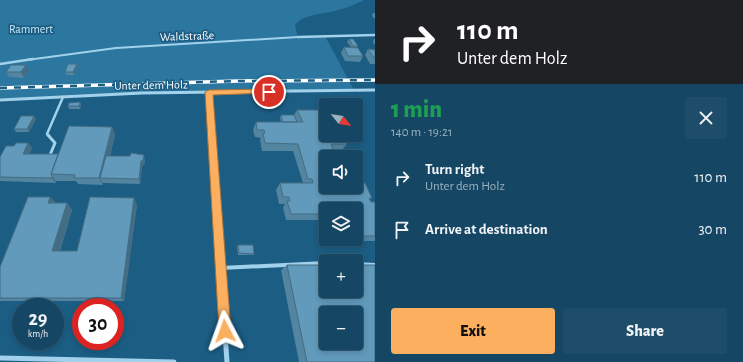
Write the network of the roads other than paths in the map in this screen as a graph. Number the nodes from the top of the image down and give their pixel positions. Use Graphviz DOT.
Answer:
graph roads {
  1 [pos="375,35"];
  2 [pos="298,37"];
  3 [pos="0,64"];
  4 [pos="375,90"];
  5 [pos="209,92"];
  6 [pos="63,96"];
  7 [pos="0,100"];
  8 [pos="50,155"];
  9 [pos="319,263"];
  10 [pos="363,264"];
  11 [pos="375,265"];
  12 [pos="221,268"];
  13 [pos="0,358"];
  14 [pos="174,362"];
  15 [pos="227,362"];
  1 -- 2 [label="street, Waldstraße"];
  2 -- 3 [label="lane, Waldstraße"];
  4 -- 5 [label="street, Unter dem Holz"];
  5 -- 6 [label="street, Unter dem Holz"];
  5 -- 12 [label="street"];
  6 -- 7 [label="street, Unter dem Holz"];
  6 -- 8 [label="lane"];
  9 -- 12 [label="lane"];
  10 -- 11 [label="lane"];
  12 -- 15 [label="street"];
  13 -- 14 [label="street"];
}
